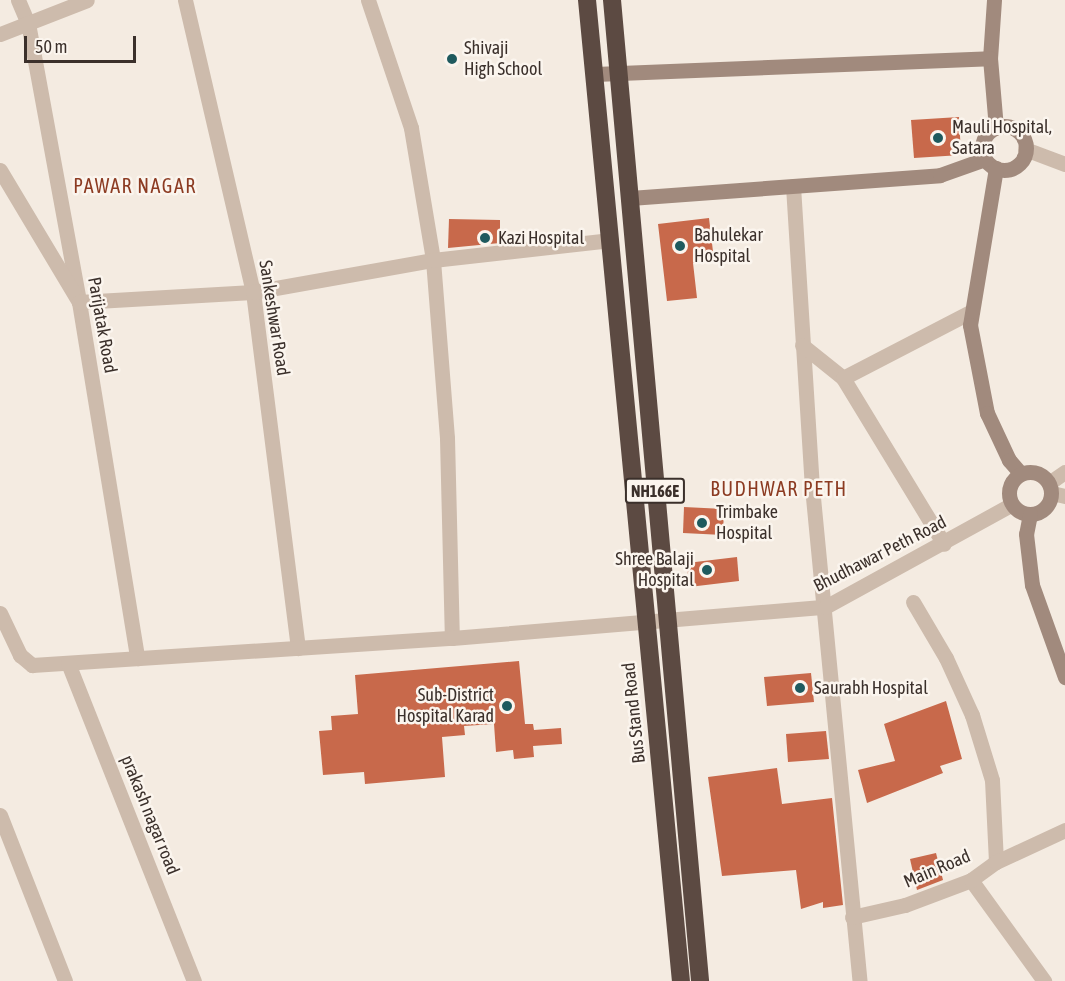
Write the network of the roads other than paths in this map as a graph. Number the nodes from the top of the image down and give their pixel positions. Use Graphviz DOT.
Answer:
graph roads {
  1 [pos="18,0"];
  2 [pos="87,0"];
  3 [pos="185,0"];
  4 [pos="368,0"];
  5 [pos="587,0"];
  6 [pos="612,0"];
  7 [pos="994,0"];
  8 [pos="28,23"];
  9 [pos="0,34"];
  10 [pos="990,58"];
  11 [pos="619,73"];
  12 [pos="595,74"];
  13 [pos="996,128"];
  14 [pos="1025,148"];
  15 [pos="991,164"];
  16 [pos="1065,164"];
  17 [pos="0,170"];
  18 [pos="793,186"];
  19 [pos="630,198"];
  20 [pos="611,240"];
  21 [pos="433,260"];
  22 [pos="253,292"];
  23 [pos="79,302"];
  24 [pos="972,311"];
  25 [pos="802,345"];
  26 [pos="843,378"];
  27 [pos="1065,472"];
  28 [pos="1021,474"];
  29 [pos="1055,491"];
  30 [pos="1012,504"];
  31 [pos="1030,514"];
  32 [pos="944,544"];
  33 [pos="913,602"];
  34 [pos="825,607"];
  35 [pos="0,613"];
  36 [pos="666,619"];
  37 [pos="646,620"];
  38 [pos="452,638"];
  39 [pos="6,640"];
  40 [pos="297,648"];
  41 [pos="137,658"];
  42 [pos="69,663"];
  43 [pos="1065,677"];
  44 [pos="0,815"];
  45 [pos="1065,830"];
  46 [pos="996,862"];
  47 [pos="971,880"];
  48 [pos="852,917"];
  49 [pos="65,981"];
  50 [pos="194,981"];
  51 [pos="681,981"];
  52 [pos="700,981"];
  53 [pos="860,981"];
  54 [pos="1044,981"];
  1 -- 8 [label="street, Parijatak Road"];
  2 -- 8 [label="street"];
  3 -- 22 [label="street, Sankeshwar Road"];
  4 -- 21 [label="street"];
  5 -- 12 [label="highway, NH166E"];
  6 -- 11 [label="highway, NH166E"];
  7 -- 10 [label="street"];
  8 -- 9 [label="street"];
  8 -- 23 [label="street, Parijatak Road"];
  10 -- 11 [label="street"];
  10 -- 13 [label="street"];
  11 -- 12 [label="street"];
  11 -- 19 [label="highway, NH166E"];
  12 -- 20 [label="highway, NH166E"];
  13 -- 14 [label="street"];
  13 -- 15 [label="street"];
  14 -- 15 [label="street"];
  14 -- 16 [label="street"];
  15 -- 18 [label="street"];
  15 -- 24 [label="street"];
  17 -- 23 [label="street"];
  18 -- 19 [label="street"];
  18 -- 25 [label="street"];
  19 -- 36 [label="highway, NH166E"];
  20 -- 21 [label="street"];
  20 -- 37 [label="highway, Bus Stand Road / NH166E"];
  21 -- 22 [label="street"];
  21 -- 38 [label="street"];
  22 -- 23 [label="street"];
  22 -- 40 [label="street, Sankeshwar Road"];
  23 -- 41 [label="street, Parijatak Road"];
  24 -- 26 [label="street"];
  24 -- 28 [label="street"];
  25 -- 26 [label="street"];
  25 -- 34 [label="street"];
  26 -- 32 [label="street"];
  27 -- 29 [label="street"];
  28 -- 29 [label="street"];
  28 -- 30 [label="street"];
  29 -- 31 [label="street"];
  30 -- 31 [label="street"];
  30 -- 32 [label="street, Bhudhawar Peth Road"];
  31 -- 43 [label="street"];
  32 -- 34 [label="street, Bhudhawar Peth Road"];
  33 -- 46 [label="street"];
  34 -- 36 [label="street, Bhudhawar Peth Road"];
  34 -- 48 [label="street"];
  35 -- 39 [label="street"];
  36 -- 37 [label="street, Bhudhawar Peth Road"];
  36 -- 52 [label="highway, NH166E"];
  37 -- 38 [label="street, Bhudhawar Peth Road"];
  37 -- 51 [label="highway, Bus Stand Road / NH166E"];
  38 -- 40 [label="street, Bhudhawar Peth Road"];
  39 -- 42 [label="street, Bhudhawar Peth Road"];
  40 -- 41 [label="street, Bhudhawar Peth Road"];
  41 -- 42 [label="street, Bhudhawar Peth Road"];
  42 -- 50 [label="street, prakash nagar road"];
  44 -- 49 [label="street"];
  45 -- 46 [label="street, Main Road"];
  46 -- 47 [label="street, Main Road"];
  47 -- 48 [label="street, Main Road"];
  47 -- 54 [label="street"];
  48 -- 53 [label="street"];
}
